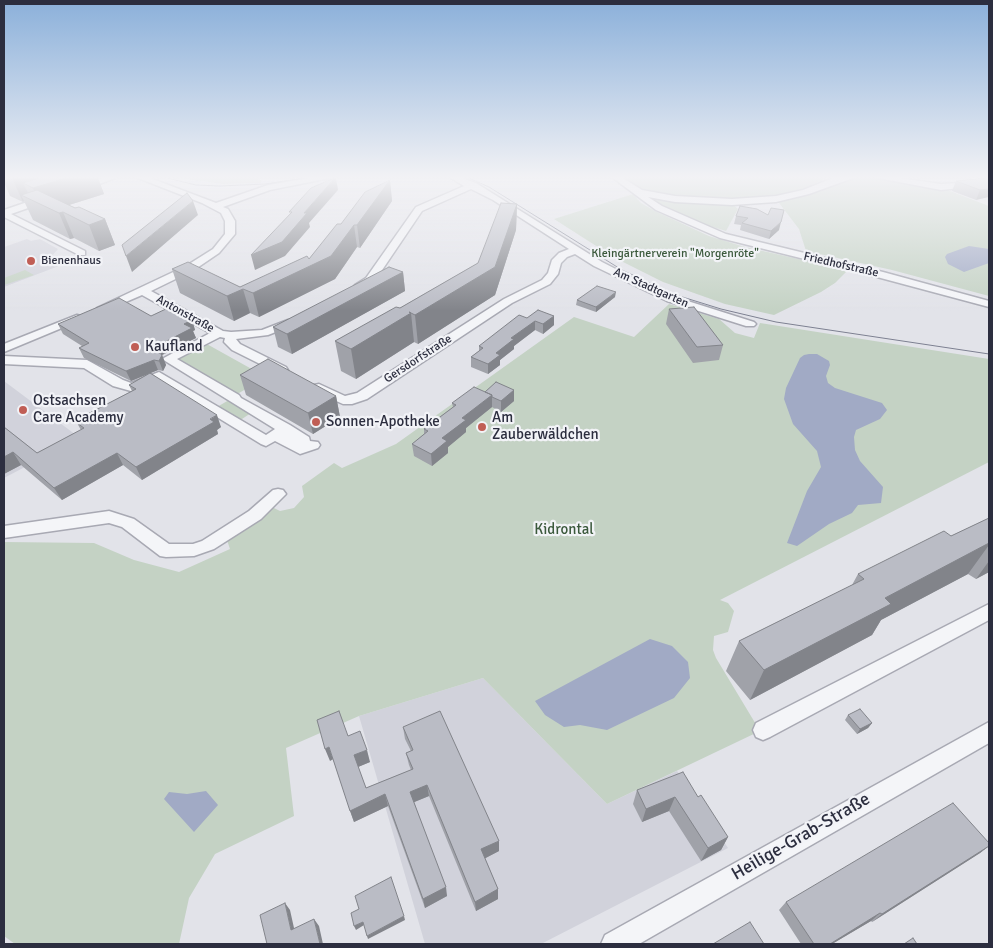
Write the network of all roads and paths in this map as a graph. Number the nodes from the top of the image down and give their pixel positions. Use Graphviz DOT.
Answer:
graph roads {
  1 [pos="22,222"];
  2 [pos="230,222"];
  3 [pos="410,222"];
  4 [pos="533,222"];
  5 [pos="691,222"];
  6 [pos="576,250"];
  7 [pos="82,254"];
  8 [pos="143,291"];
  9 [pos="349,292"];
  10 [pos="989,304"];
  11 [pos="298,319"];
  12 [pos="750,324"];
  13 [pos="230,335"];
  14 [pos="4,348"];
  15 [pos="4,360"];
  16 [pos="172,362"];
  17 [pos="292,375"];
  18 [pos="159,376"];
  19 [pos="309,384"];
  20 [pos="280,432"];
  21 [pos="309,442"];
  22 [pos="278,494"];
  23 [pos="4,532"];
  24 [pos="989,610"];
  25 [pos="763,730"];
  26 [pos="989,732"];
  27 [pos="614,944"];
  1 -- 7 [label="street"];
  2 -- 8 [label="street"];
  3 -- 9 [label="street"];
  4 -- 6 [label="street, Am Stadtgarten"];
  5 -- 10 [label="street, Friedhofstraße"];
  6 -- 12 [label="street, Am Stadtgarten"];
  6 -- 19 [label="street, Gersdorfstraße"];
  8 -- 13 [label="street, Antonstraße"];
  8 -- 14 [label="street"];
  11 -- 13 [label="street"];
  13 -- 16 [label="street"];
  13 -- 17 [label="street"];
  15 -- 18 [label="street"];
  16 -- 18 [label="street"];
  16 -- 20 [label="street"];
  18 -- 20 [label="street"];
  20 -- 21 [label="street"];
  22 -- 23 [label="street"];
  24 -- 25 [label="street"];
  26 -- 27 [label="street, Heilige-Grab-Straße"];
}
